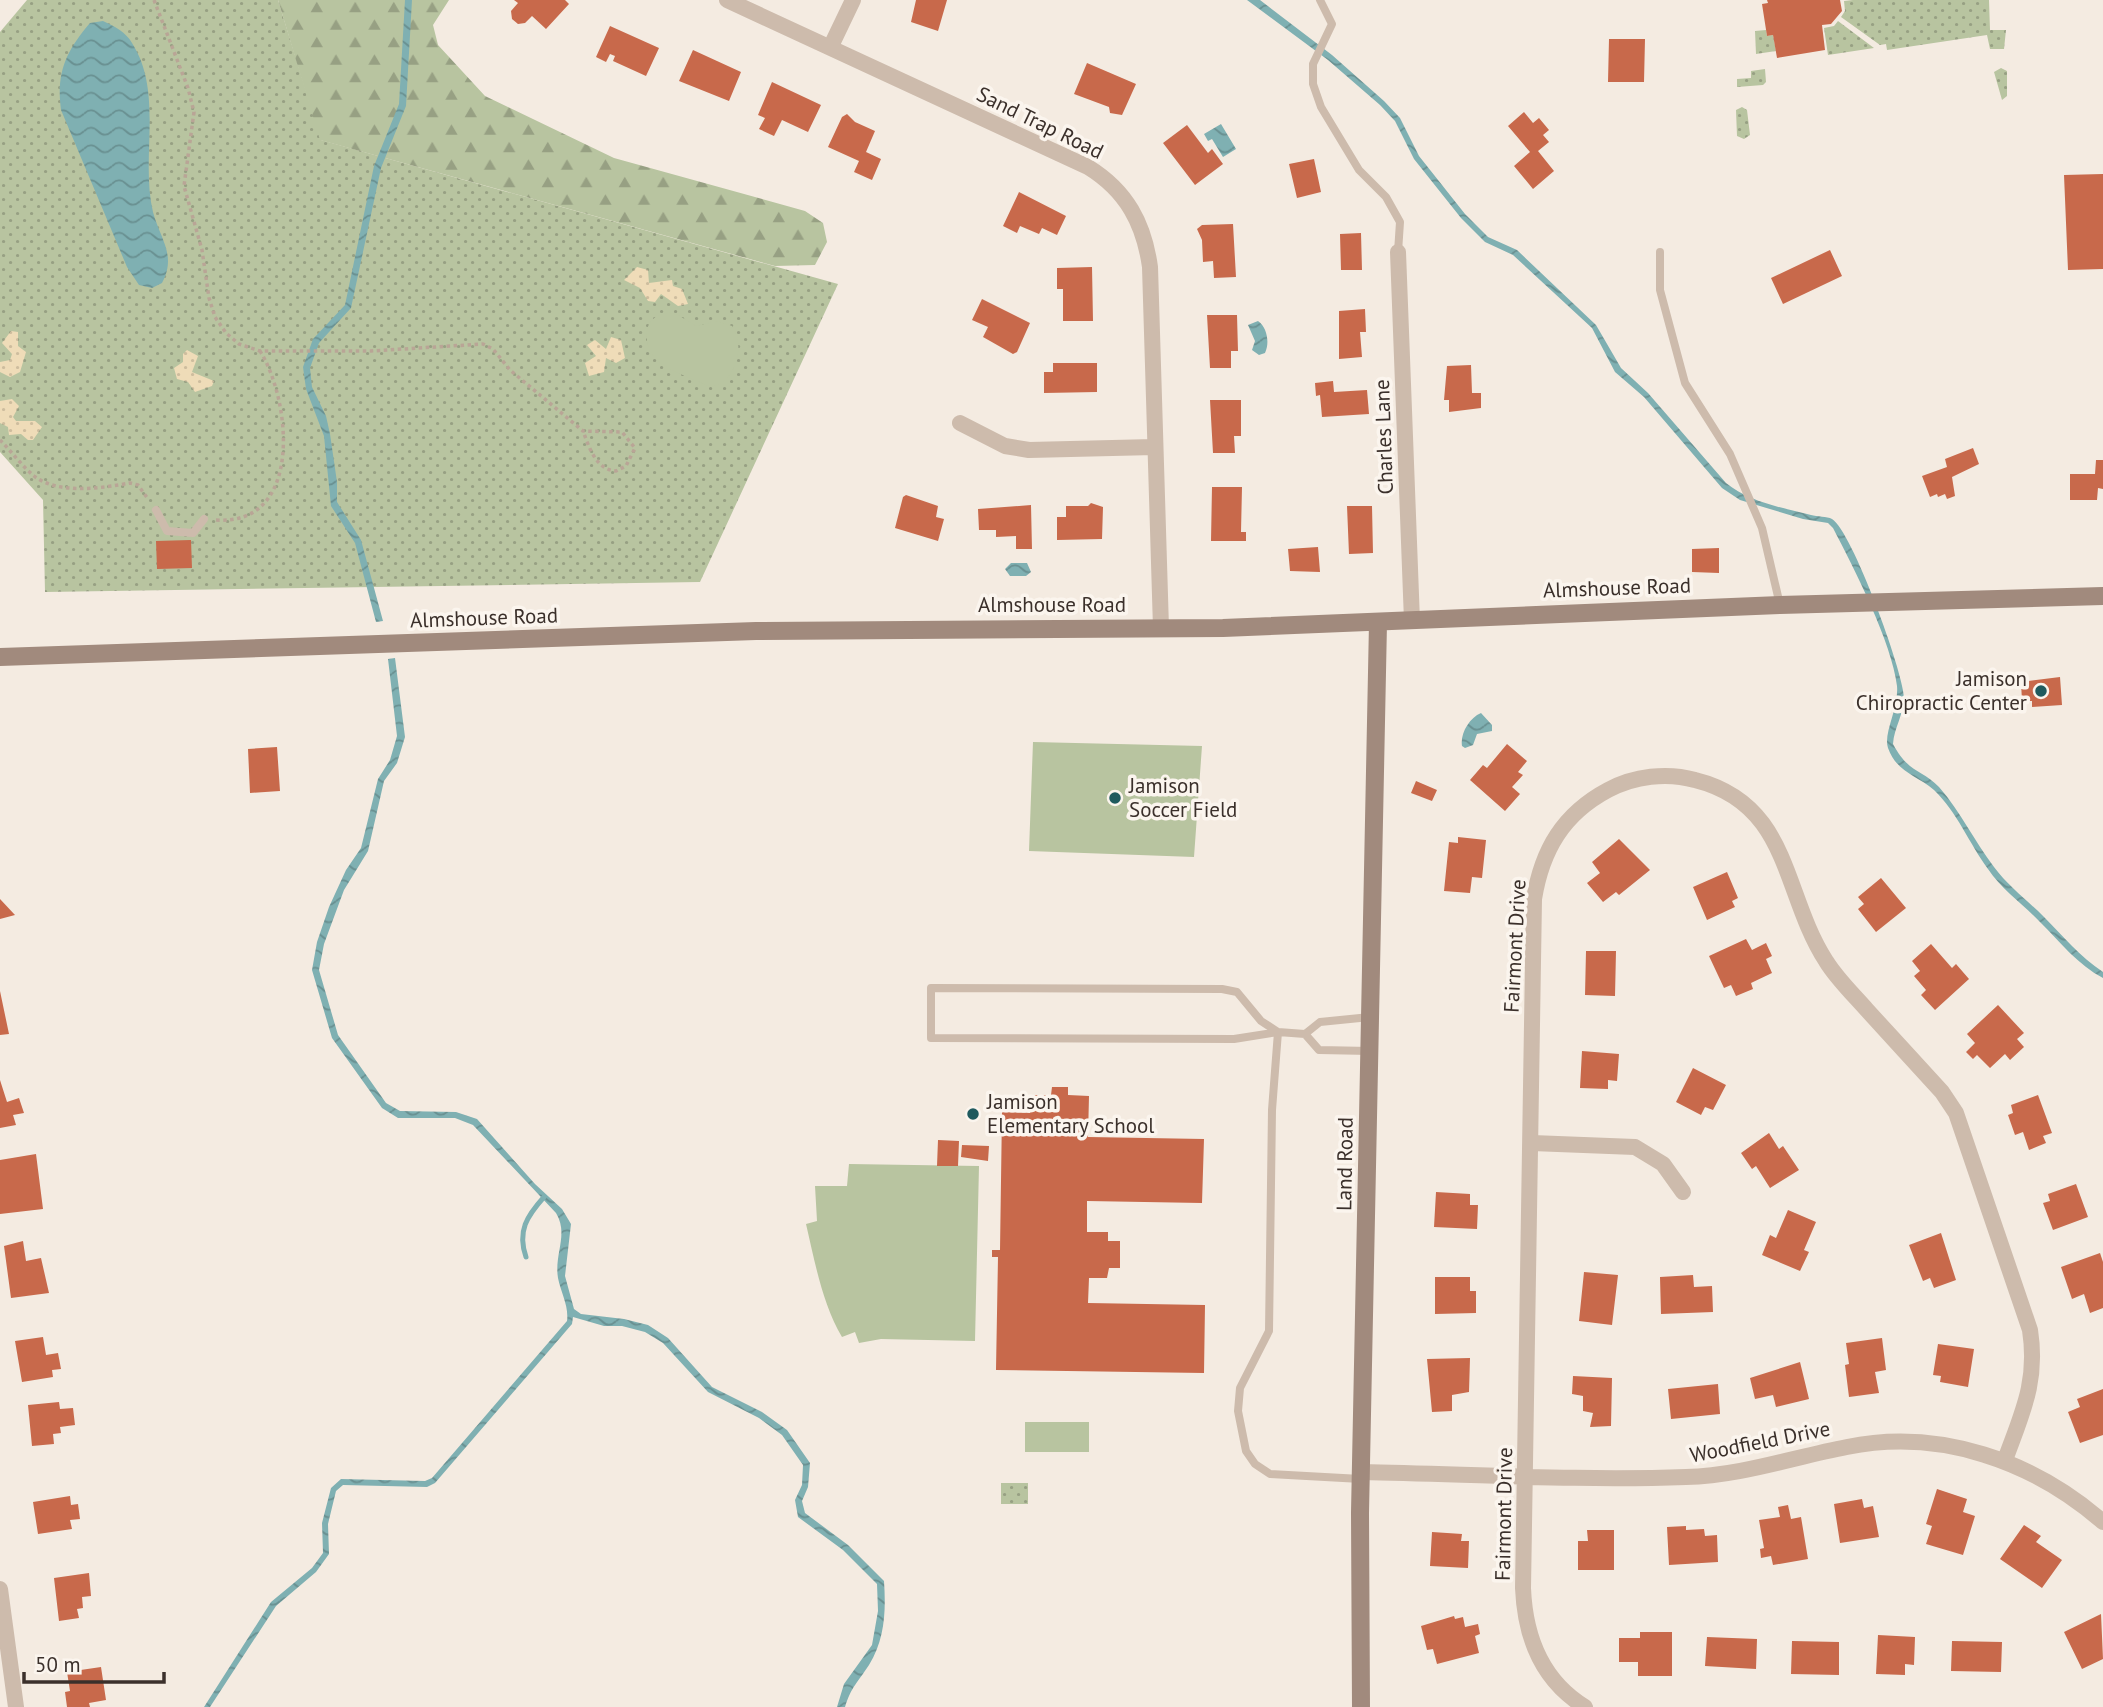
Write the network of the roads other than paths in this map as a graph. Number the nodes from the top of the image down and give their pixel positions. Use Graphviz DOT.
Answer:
graph roads {
  1 [pos="727,0"];
  2 [pos="853,0"];
  3 [pos="1320,0"];
  4 [pos="831,46"];
  5 [pos="1398,252"];
  6 [pos="1660,252"];
  7 [pos="961,423"];
  8 [pos="1154,447"];
  9 [pos="156,510"];
  10 [pos="204,519"];
  11 [pos="2103,596"];
  12 [pos="1780,604"];
  13 [pos="1412,621"];
  14 [pos="1378,623"];
  15 [pos="1161,628"];
  16 [pos="0,657"];
  17 [pos="1370,1017"];
  18 [pos="1278,1032"];
  19 [pos="1305,1034"];
  20 [pos="1370,1051"];
  21 [pos="1532,1143"];
  22 [pos="1683,1192"];
  23 [pos="2005,1460"];
  24 [pos="1525,1475"];
  25 [pos="1361,1476"];
  26 [pos="2103,1522"];
  27 [pos="0,1589"];
  28 [pos="16,1707"];
  29 [pos="1361,1707"];
  30 [pos="1585,1707"];
  1 -- 4 [label="street, Sand Trap Road"];
  2 -- 4 [label="street"];
  3 -- 5 [label="lane"];
  4 -- 8 [label="street, Sand Trap Road"];
  5 -- 13 [label="street, Charles Lane"];
  6 -- 12 [label="lane"];
  7 -- 8 [label="street"];
  8 -- 15 [label="street, Sand Trap Road"];
  9 -- 10 [label="lane"];
  11 -- 12 [label="main road, Almshouse Road"];
  12 -- 13 [label="main road, Almshouse Road"];
  13 -- 14 [label="main road, Almshouse Road"];
  14 -- 15 [label="main road, Almshouse Road"];
  14 -- 17 [label="main road, Land Road"];
  15 -- 16 [label="main road, Almshouse Road"];
  17 -- 19 [label="lane"];
  17 -- 20 [label="main road, Land Road"];
  18 -- 18 [label="lane"];
  18 -- 19 [label="lane"];
  18 -- 25 [label="lane"];
  19 -- 20 [label="lane"];
  20 -- 25 [label="main road, Land Road"];
  21 -- 22 [label="street"];
  21 -- 23 [label="street, Fairmont Drive"];
  21 -- 24 [label="street, Fairmont Drive"];
  23 -- 24 [label="street, Woodfield Drive"];
  23 -- 26 [label="street, Woodfield Drive"];
  24 -- 25 [label="street, Woodfield Drive"];
  24 -- 30 [label="street, Fairmont Drive"];
  25 -- 29 [label="main road, Land Road"];
  27 -- 28 [label="street"];
}
